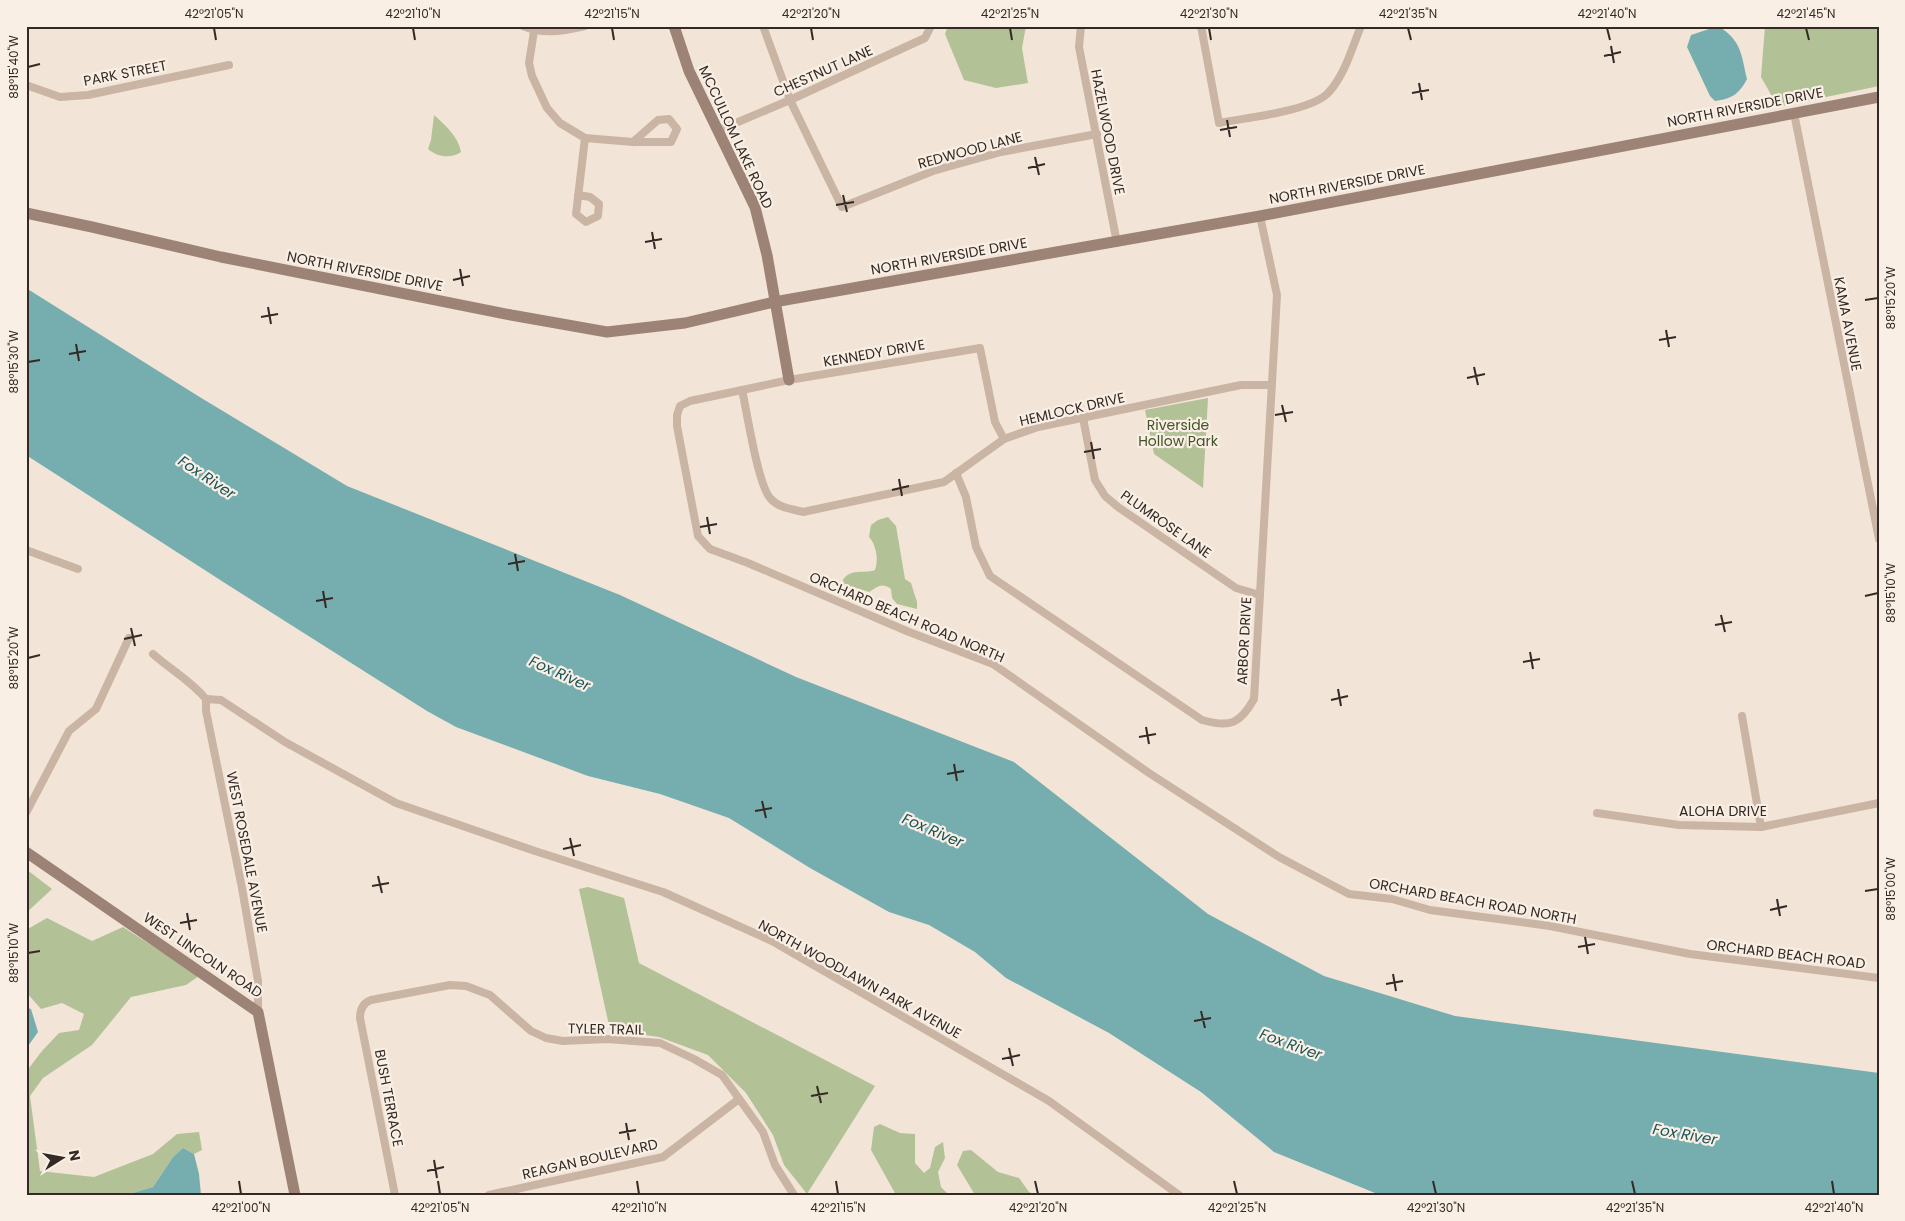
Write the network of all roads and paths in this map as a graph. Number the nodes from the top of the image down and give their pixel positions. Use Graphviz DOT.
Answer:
graph roads {
  1 [pos="523,26"];
  2 [pos="585,26"];
  3 [pos="674,26"];
  4 [pos="763,26"];
  5 [pos="931,26"];
  6 [pos="1081,26"];
  7 [pos="1201,26"];
  8 [pos="1362,26"];
  9 [pos="534,31"];
  10 [pos="230,65"];
  11 [pos="26,85"];
  12 [pos="1879,97"];
  13 [pos="790,100"];
  14 [pos="1794,113"];
  15 [pos="719,130"];
  16 [pos="1097,134"];
  17 [pos="585,138"];
  18 [pos="633,142"];
  19 [pos="578,195"];
  20 [pos="26,213"];
  21 [pos="1260,216"];
  22 [pos="1116,242"];
  23 [pos="774,302"];
  24 [pos="789,380"];
  25 [pos="1271,385"];
  26 [pos="742,390"];
  27 [pos="680,406"];
  28 [pos="1083,418"];
  29 [pos="1004,439"];
  30 [pos="956,473"];
  31 [pos="1879,539"];
  32 [pos="27,553"];
  33 [pos="78,569"];
  34 [pos="1260,595"];
  35 [pos="129,638"];
  36 [pos="153,654"];
  37 [pos="206,699"];
  38 [pos="1742,716"];
  39 [pos="1879,803"];
  40 [pos="26,812"];
  41 [pos="1597,813"];
  42 [pos="1761,827"];
  43 [pos="26,852"];
  44 [pos="1690,954"];
  45 [pos="1879,978"];
  46 [pos="362,1007"];
  47 [pos="258,1012"];
  48 [pos="739,1099"];
  49 [pos="295,1195"];
  50 [pos="395,1195"];
  51 [pos="489,1195"];
  52 [pos="794,1195"];
  53 [pos="1178,1195"];
  1 -- 9 [label="street"];
  2 -- 9 [label="street"];
  3 -- 15 [label="street, MCCULLOM LAKE ROAD"];
  4 -- 13 [label="street, REDWOOD LANE"];
  5 -- 13 [label="street, CHESTNUT LANE"];
  6 -- 16 [label="street, HAZELWOOD DRIVE"];
  7 -- 8 [label="street"];
  9 -- 17 [label="street"];
  10 -- 11 [label="street, PARK STREET"];
  12 -- 14 [label="street, NORTH RIVERSIDE DRIVE"];
  13 -- 15 [label="street, CHESTNUT LANE"];
  13 -- 16 [label="street, REDWOOD LANE"];
  14 -- 21 [label="street, NORTH RIVERSIDE DRIVE"];
  14 -- 31 [label="street, KAMA AVENUE"];
  15 -- 23 [label="street, MCCULLOM LAKE ROAD"];
  16 -- 22 [label="street, HAZELWOOD DRIVE"];
  17 -- 18 [label="street"];
  17 -- 19 [label="street"];
  18 -- 18 [label="street"];
  20 -- 23 [label="street, NORTH RIVERSIDE DRIVE"];
  21 -- 22 [label="street, NORTH RIVERSIDE DRIVE"];
  21 -- 25 [label="street, ARBOR DRIVE"];
  22 -- 23 [label="street, NORTH RIVERSIDE DRIVE"];
  23 -- 24 [label="street, MCCULLOM LAKE ROAD"];
  24 -- 26 [label="street, KENNEDY DRIVE"];
  24 -- 29 [label="street, KENNEDY DRIVE"];
  25 -- 28 [label="street, HEMLOCK DRIVE"];
  25 -- 34 [label="street, ARBOR DRIVE"];
  26 -- 27 [label="street, KENNEDY DRIVE"];
  26 -- 30 [label="street, HEMLOCK DRIVE"];
  27 -- 44 [label="street, ORCHARD BEACH ROAD NORTH"];
  28 -- 29 [label="street, HEMLOCK DRIVE"];
  28 -- 34 [label="street, PLUMROSE LANE"];
  29 -- 30 [label="street, HEMLOCK DRIVE"];
  30 -- 34 [label="street, ARBOR DRIVE"];
  32 -- 33 [label="street"];
  35 -- 40 [label="street"];
  36 -- 37 [label="street"];
  37 -- 47 [label="street, WEST ROSEDALE AVENUE"];
  37 -- 53 [label="street, NORTH WOODLAWN PARK AVENUE"];
  38 -- 42 [label="street"];
  39 -- 42 [label="street, ALOHA DRIVE"];
  41 -- 42 [label="street, ALOHA DRIVE"];
  43 -- 47 [label="street, WEST LINCOLN ROAD"];
  44 -- 45 [label="street, ORCHARD BEACH ROAD"];
  46 -- 48 [label="street, TYLER TRAIL"];
  46 -- 50 [label="street, BUSH TERRACE"];
  47 -- 49 [label="street, WEST LINCOLN ROAD"];
  48 -- 51 [label="street, REAGAN BOULEVARD"];
  48 -- 52 [label="street, TYLER TRAIL"];
}
